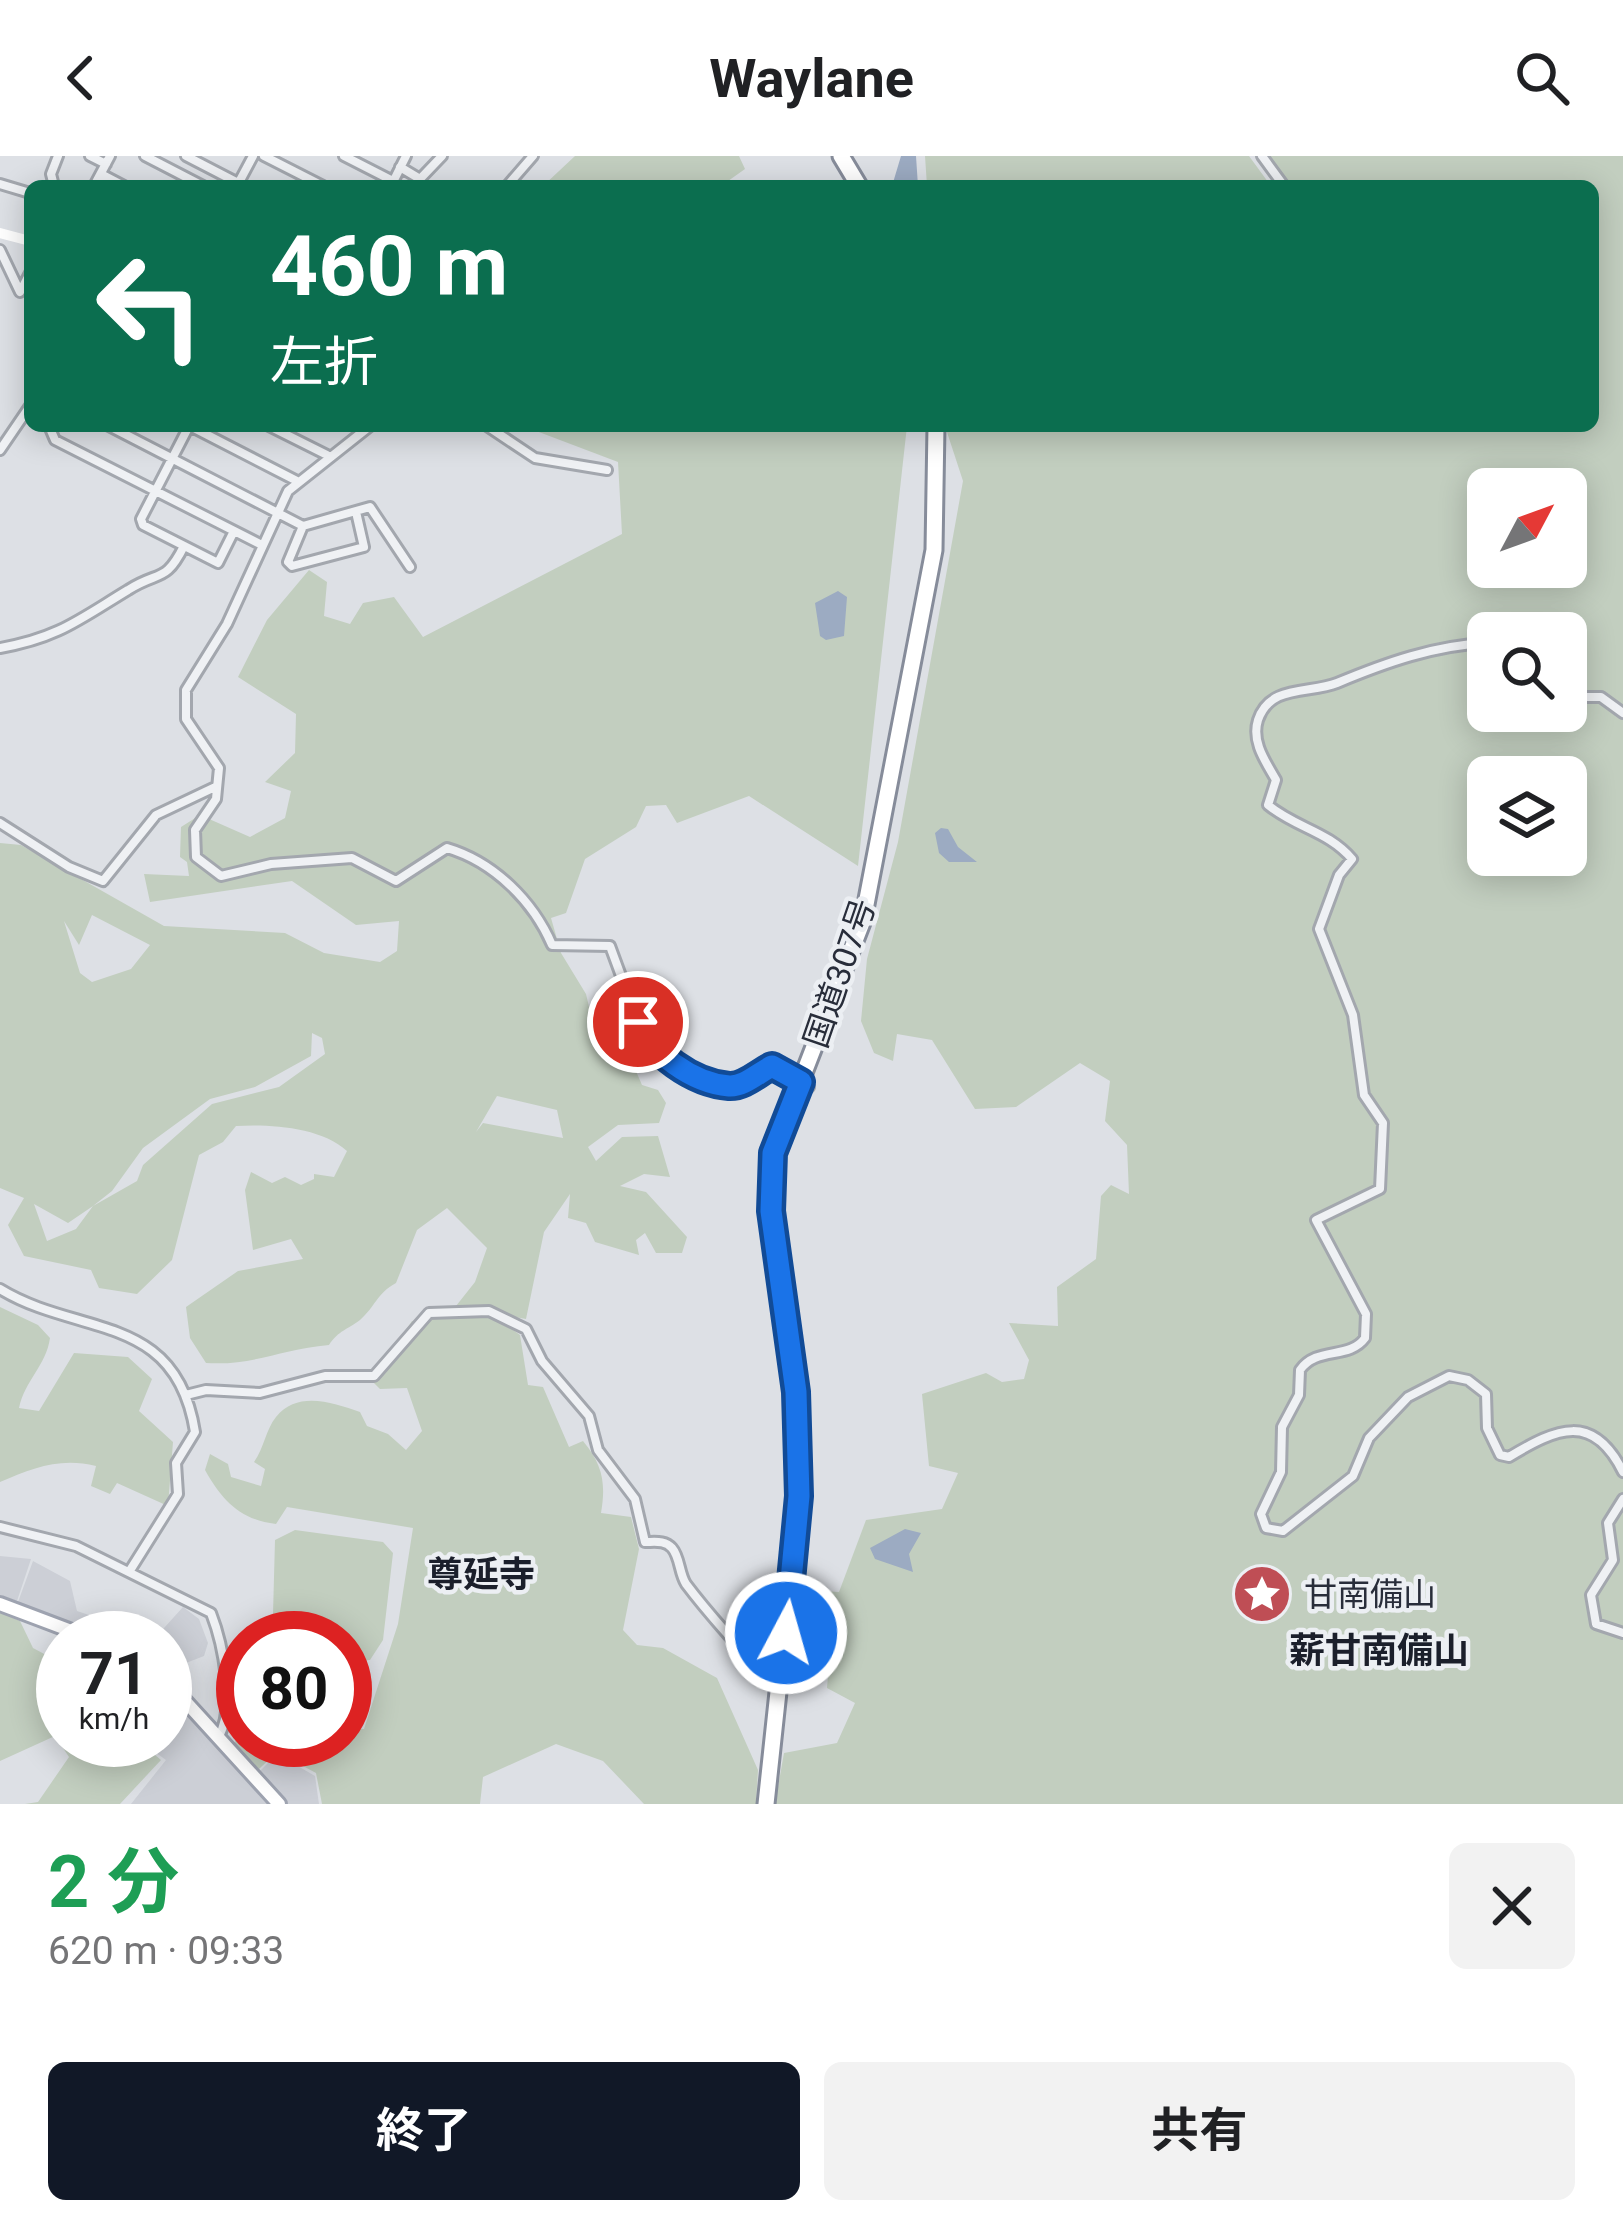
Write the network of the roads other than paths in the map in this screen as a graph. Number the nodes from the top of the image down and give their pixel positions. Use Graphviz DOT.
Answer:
graph roads {
  1 [pos="90,156"];
  2 [pos="145,156"];
  3 [pos="186,156"];
  4 [pos="264,156"];
  5 [pos="344,156"];
  6 [pos="406,156"];
  7 [pos="442,156"];
  8 [pos="533,156"];
  9 [pos="108,160"];
  10 [pos="400,167"];
  11 [pos="100,174"];
  12 [pos="97,180"];
  13 [pos="112,180"];
  14 [pos="191,180"];
  15 [pos="231,180"];
  16 [pos="310,180"];
  17 [pos="385,180"];
  18 [pos="394,180"];
  19 [pos="512,180"];
  20 [pos="0,250"];
  21 [pos="24,284"];
  22 [pos="24,415"];
  23 [pos="52,432"];
  24 [pos="120,432"];
  25 [pos="186,432"];
  26 [pos="201,432"];
  27 [pos="282,432"];
  28 [pos="295,432"];
  29 [pos="352,432"];
  30 [pos="359,432"];
  31 [pos="496,432"];
  32 [pos="936,432"];
  33 [pos="355,434"];
  34 [pos="292,437"];
  35 [pos="0,450"];
  36 [pos="328,456"];
  37 [pos="172,459"];
  38 [pos="607,470"];
  39 [pos="297,481"];
  40 [pos="155,491"];
  41 [pos="278,511"];
  42 [pos="356,512"];
  43 [pos="303,526"];
  44 [pos="233,532"];
  45 [pos="262,545"];
  46 [pos="184,546"];
  47 [pos="410,566"];
  48 [pos="1467,647"];
  49 [pos="0,648"];
  50 [pos="1587,697"];
  51 [pos="1623,713"];
  52 [pos="213,788"];
  53 [pos="0,823"];
  54 [pos="805,1084"];
  55 [pos="0,1289"];
  56 [pos="186,1395"];
  57 [pos="1623,1472"];
  58 [pos="1623,1499"];
  59 [pos="0,1527"];
  60 [pos="129,1572"];
  61 [pos="0,1604"];
  62 [pos="36,1618"];
  63 [pos="216,1627"];
  64 [pos="1623,1633"];
  65 [pos="770,1674"];
  66 [pos="192,1709"];
  67 [pos="216,1736"];
  68 [pos="245,1767"];
  69 [pos="280,1804"];
  70 [pos="766,1804"];
  1 -- 9 [label="street"];
  2 -- 14 [label="street"];
  3 -- 15 [label="street"];
  4 -- 16 [label="street"];
  5 -- 17 [label="street"];
  6 -- 10 [label="street"];
  7 -- 10 [label="street"];
  8 -- 19 [label="street"];
  9 -- 11 [label="street"];
  10 -- 18 [label="street"];
  11 -- 12 [label="street"];
  11 -- 13 [label="street"];
  20 -- 21 [label="street"];
  22 -- 35 [label="street"];
  23 -- 40 [label="street"];
  24 -- 37 [label="street"];
  25 -- 37 [label="street"];
  26 -- 39 [label="street"];
  27 -- 34 [label="street"];
  28 -- 34 [label="street"];
  29 -- 33 [label="street"];
  30 -- 33 [label="street"];
  31 -- 38 [label="street"];
  32 -- 54 [label="highway, 国道307号"];
  33 -- 36 [label="street"];
  34 -- 36 [label="street"];
  36 -- 39 [label="street"];
  37 -- 40 [label="street"];
  37 -- 41 [label="street"];
  39 -- 41 [label="street"];
  40 -- 44 [label="street"];
  40 -- 46 [label="street"];
  41 -- 43 [label="street"];
  41 -- 45 [label="street"];
  42 -- 43 [label="street"];
  42 -- 43 [label="street"];
  42 -- 47 [label="street"];
  44 -- 45 [label="street"];
  44 -- 46 [label="street"];
  45 -- 52 [label="street"];
  46 -- 49 [label="street"];
  48 -- 57 [label="street"];
  50 -- 51 [label="street"];
  52 -- 53 [label="street"];
  52 -- 54 [label="street"];
  54 -- 70 [label="highway, 国道307号"];
  55 -- 56 [label="street"];
  56 -- 60 [label="street"];
  56 -- 65 [label="street"];
  58 -- 64 [label="street"];
  59 -- 60 [label="street"];
  60 -- 63 [label="street"];
  61 -- 62 [label="main road"];
  66 -- 67 [label="main road"];
  68 -- 69 [label="main road"];
}
